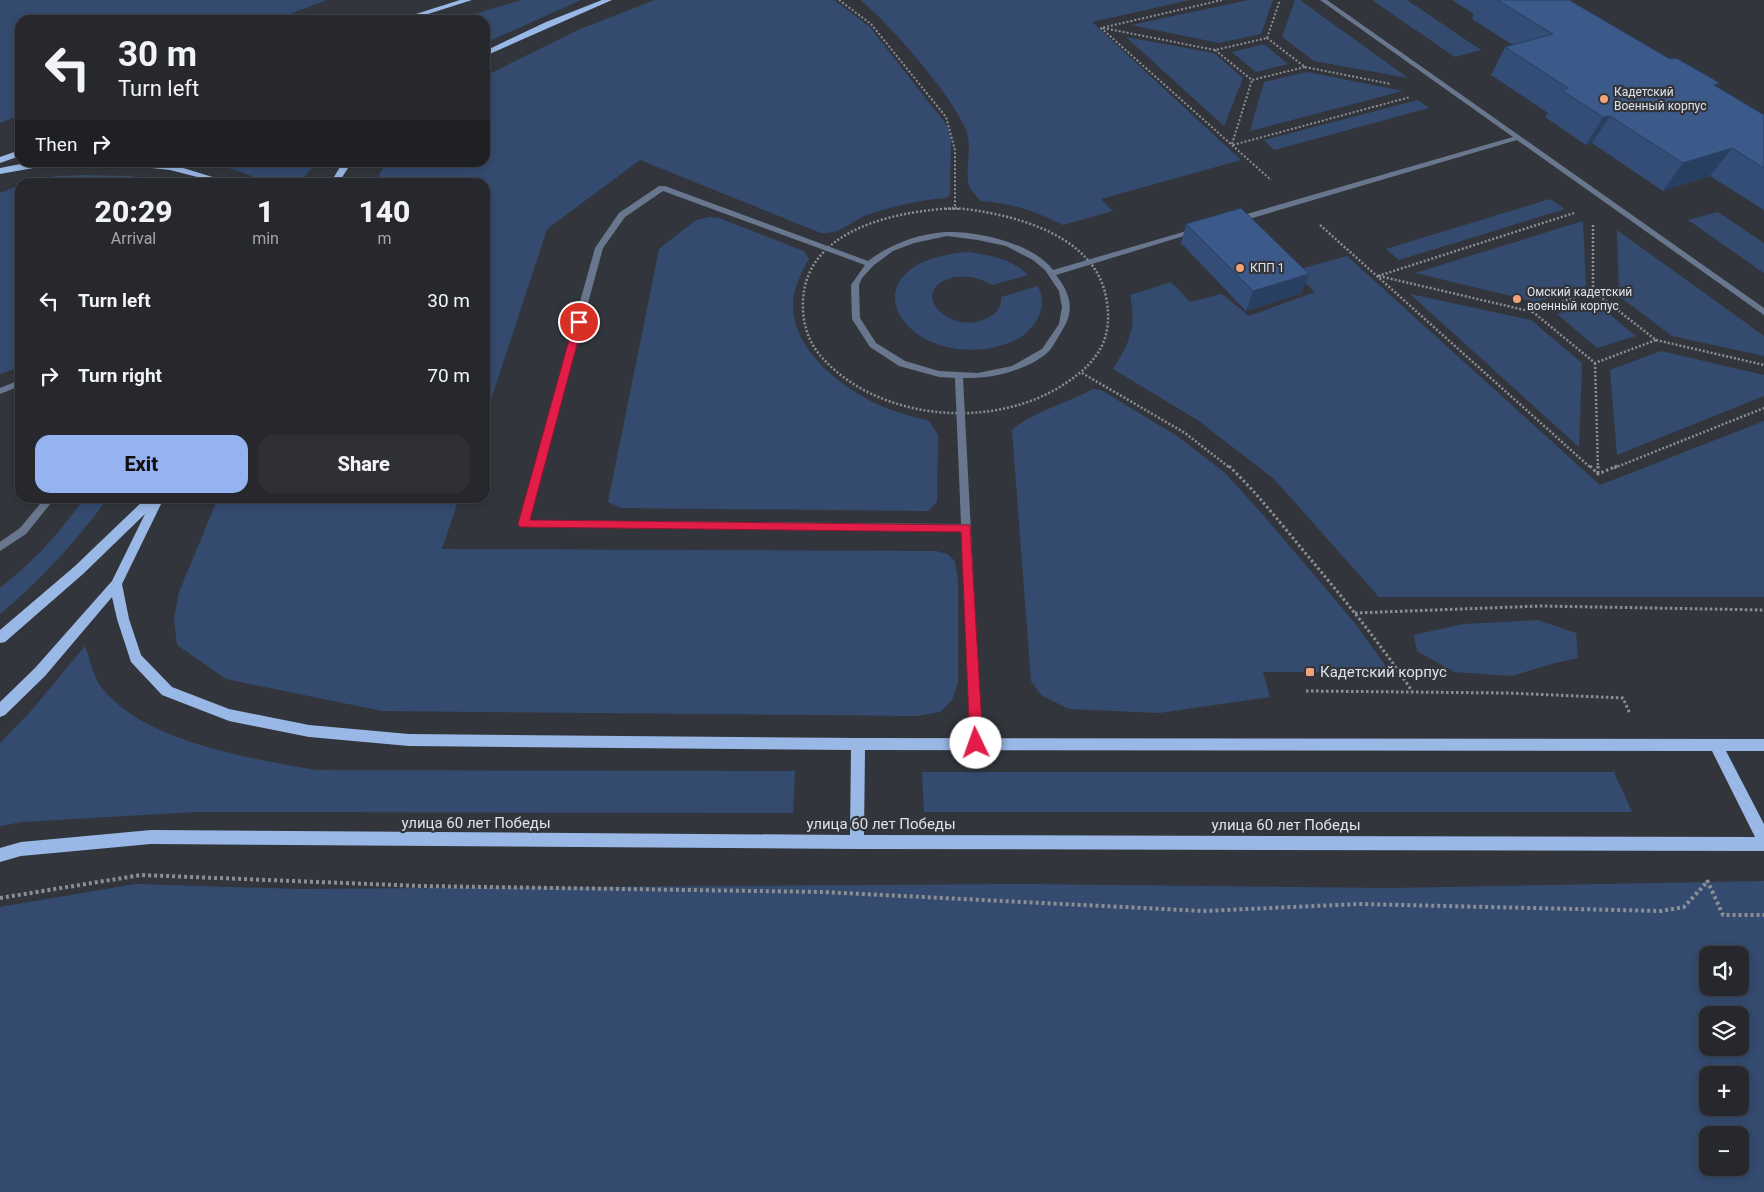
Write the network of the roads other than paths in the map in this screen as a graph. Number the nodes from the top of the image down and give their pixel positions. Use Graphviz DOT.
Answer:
graph roads {
  1 [pos="468,0"];
  2 [pos="608,0"];
  3 [pos="1323,0"];
  4 [pos="418,15"];
  5 [pos="490,52"];
  6 [pos="1518,138"];
  7 [pos="15,155"];
  8 [pos="0,160"];
  9 [pos="21,167"];
  10 [pos="170,167"];
  11 [pos="345,167"];
  12 [pos="0,171"];
  13 [pos="210,178"];
  14 [pos="338,178"];
  15 [pos="1230,222"];
  16 [pos="1194,232"];
  17 [pos="870,264"];
  18 [pos="1053,273"];
  19 [pos="1764,312"];
  20 [pos="959,376"];
  21 [pos="15,385"];
  22 [pos="0,391"];
  23 [pos="46,503"];
  24 [pos="148,503"];
  25 [pos="156,503"];
  26 [pos="966,528"];
  27 [pos="0,547"];
  28 [pos="116,584"];
  29 [pos="0,638"];
  30 [pos="0,711"];
  31 [pos="976,743"];
  32 [pos="858,744"];
  33 [pos="1715,744"];
  34 [pos="1764,744"];
  35 [pos="1764,839"];
  36 [pos="857,842"];
  37 [pos="1764,844"];
  38 [pos="0,855"];
  1 -- 4 [label="main road"];
  2 -- 5 [label="main road"];
  3 -- 6 [label="lane"];
  6 -- 15 [label="lane"];
  6 -- 19 [label="lane"];
  7 -- 8 [label="main road"];
  9 -- 12 [label="main road"];
  10 -- 13 [label="main road"];
  11 -- 14 [label="main road"];
  16 -- 18 [label="lane"];
  17 -- 18 [label="lane"];
  17 -- 20 [label="lane"];
  17 -- 26 [label="lane"];
  18 -- 20 [label="lane"];
  20 -- 26 [label="lane"];
  21 -- 22 [label="lane"];
  23 -- 27 [label="lane"];
  24 -- 29 [label="main road"];
  25 -- 28 [label="main road"];
  26 -- 31 [label="lane"];
  28 -- 30 [label="main road"];
  28 -- 32 [label="main road"];
  31 -- 32 [label="main road"];
  31 -- 33 [label="main road"];
  32 -- 36 [label="main road"];
  33 -- 34 [label="main road"];
  33 -- 35 [label="main road"];
  36 -- 37 [label="main road, улица 60 лет Победы"];
  36 -- 38 [label="main road, улица 60 лет Победы"];
}
